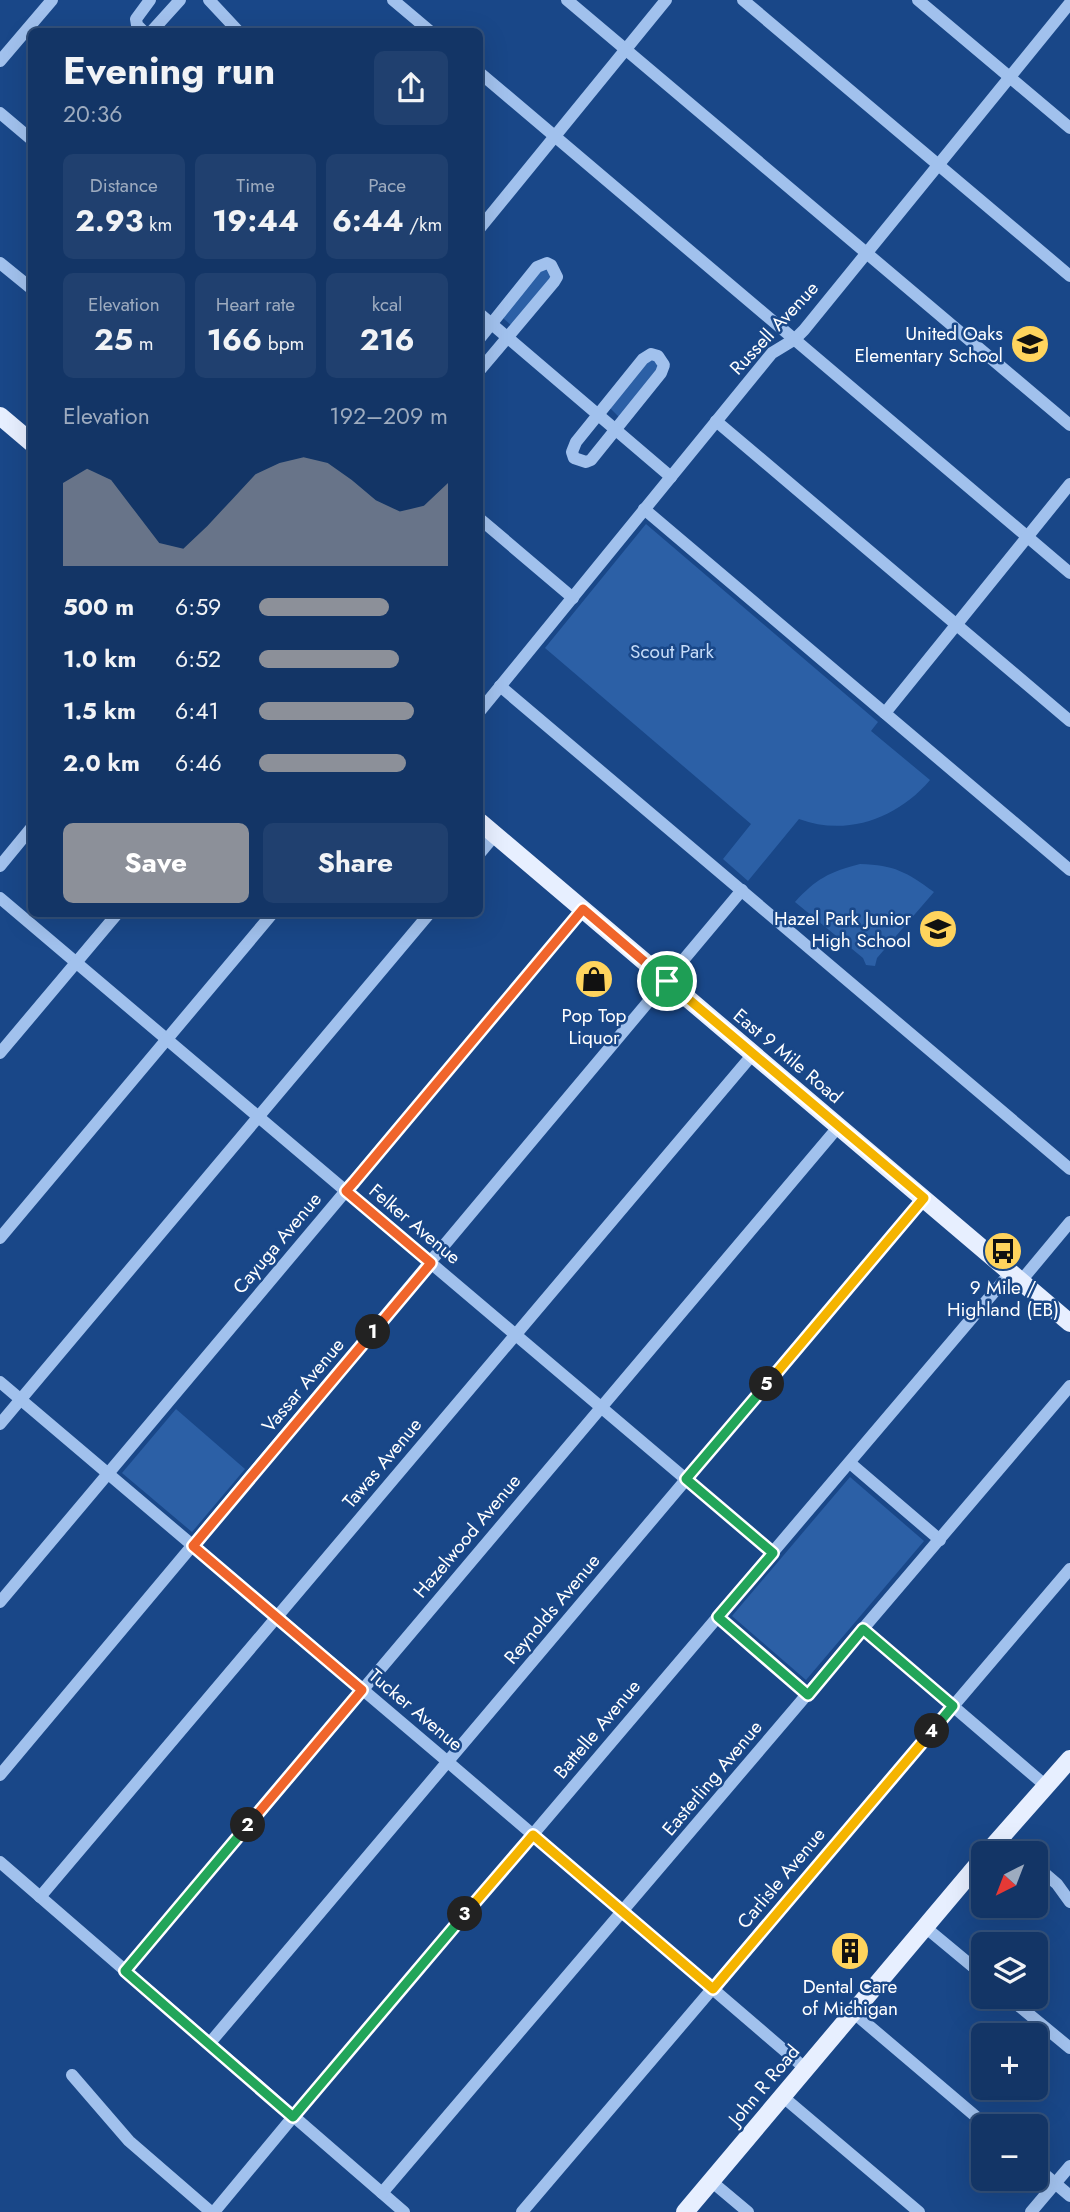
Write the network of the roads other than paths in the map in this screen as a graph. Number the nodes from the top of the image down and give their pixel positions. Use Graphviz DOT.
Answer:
graph roads {
  1 [pos="52,0"];
  2 [pos="150,0"];
  3 [pos="180,0"];
  4 [pos="209,0"];
  5 [pos="393,0"];
  6 [pos="567,0"];
  7 [pos="666,0"];
  8 [pos="743,0"];
  9 [pos="918,0"];
  10 [pos="1070,3"];
  11 [pos="28,28"];
  12 [pos="28,28"];
  13 [pos="140,28"];
  14 [pos="155,28"];
  15 [pos="235,28"];
  16 [pos="425,28"];
  17 [pos="625,49"];
  18 [pos="0,61"];
  19 [pos="483,76"];
  20 [pos="1010,78"];
  21 [pos="0,113"];
  22 [pos="1070,128"];
  23 [pos="554,136"];
  24 [pos="28,137"];
  25 [pos="938,165"];
  26 [pos="483,224"];
  27 [pos="867,253"];
  28 [pos="0,263"];
  29 [pos="1070,276"];
  30 [pos="28,286"];
  31 [pos="483,317"];
  32 [pos="491,324"];
  33 [pos="483,334"];
  34 [pos="508,338"];
  35 [pos="795,339"];
  36 [pos="483,367"];
  37 [pos="598,415"];
  38 [pos="0,416"];
  39 [pos="716,421"];
  40 [pos="1070,425"];
  41 [pos="616,429"];
  42 [pos="28,440"];
  43 [pos="671,477"];
  44 [pos="1070,484"];
  45 [pos="644,509"];
  46 [pos="483,522"];
  47 [pos="1027,537"];
  48 [pos="1070,573"];
  49 [pos="572,598"];
  50 [pos="956,625"];
  51 [pos="500,686"];
  52 [pos="483,707"];
  53 [pos="885,713"];
  54 [pos="1070,721"];
  55 [pos="483,825"];
  56 [pos="28,832"];
  57 [pos="495,835"];
  58 [pos="483,849"];
  59 [pos="0,866"];
  60 [pos="1070,870"];
  61 [pos="741,890"];
  62 [pos="0,898"];
  63 [pos="583,909"];
  64 [pos="114,917"];
  65 [pos="269,917"];
  66 [pos="426,917"];
  67 [pos="76,962"];
  68 [pos="667,981"];
  69 [pos="167,1039"];
  70 [pos="0,1053"];
  71 [pos="753,1054"];
  72 [pos="258,1116"];
  73 [pos="839,1126"];
  74 [pos="1070,1170"];
  75 [pos="346,1191"];
  76 [pos="924,1198"];
  77 [pos="1070,1222"];
  78 [pos="0,1238"];
  79 [pos="431,1263"];
  80 [pos="1016,1277"];
  81 [pos="1070,1323"];
  82 [pos="516,1335"];
  83 [pos="0,1382"];
  84 [pos="1070,1386"];
  85 [pos="20,1400"];
  86 [pos="601,1407"];
  87 [pos="0,1424"];
  88 [pos="850,1463"];
  89 [pos="108,1474"];
  90 [pos="686,1479"];
  91 [pos="940,1540"];
  92 [pos="193,1546"];
  93 [pos="773,1553"];
  94 [pos="1070,1569"];
  95 [pos="0,1602"];
  96 [pos="277,1617"];
  97 [pos="718,1617"];
  98 [pos="863,1629"];
  99 [pos="362,1690"];
  100 [pos="808,1695"];
  101 [pos="953,1706"];
  102 [pos="1070,1759"];
  103 [pos="448,1762"];
  104 [pos="0,1775"];
  105 [pos="1046,1786"];
  106 [pos="533,1835"];
  107 [pos="1000,1838"];
  108 [pos="997,1841"];
  109 [pos="1004,1841"];
  110 [pos="0,1862"];
  111 [pos="971,1872"];
  112 [pos="1048,1876"];
  113 [pos="40,1897"];
  114 [pos="1070,1902"];
  115 [pos="623,1912"];
  116 [pos="925,1927"];
  117 [pos="971,1965"];
  118 [pos="125,1971"];
  119 [pos="713,1989"];
  120 [pos="1023,2009"];
  121 [pos="854,2013"];
  122 [pos="209,2044"];
  123 [pos="1070,2048"];
  124 [pos="806,2068"];
  125 [pos="72,2075"];
  126 [pos="782,2096"];
  127 [pos="973,2114"];
  128 [pos="293,2117"];
  129 [pos="1070,2166"];
  130 [pos="1048,2178"];
  131 [pos="711,2181"];
  132 [pos="1055,2184"];
  133 [pos="382,2193"];
  134 [pos="1070,2196"];
  135 [pos="213,2212"];
  136 [pos="404,2212"];
  137 [pos="522,2212"];
  138 [pos="685,2212"];
  139 [pos="748,2212"];
  140 [pos="919,2212"];
  141 [pos="1031,2212"];
  1 -- 11 [label="street"];
  2 -- 13 [label="street"];
  3 -- 14 [label="street"];
  4 -- 15 [label="street"];
  5 -- 16 [label="street"];
  6 -- 17 [label="street"];
  7 -- 17 [label="street"];
  8 -- 25 [label="street"];
  9 -- 20 [label="street"];
  10 -- 20 [label="street, Russell Avenue"];
  12 -- 18 [label="street"];
  17 -- 23 [label="street"];
  17 -- 27 [label="street"];
  19 -- 23 [label="street"];
  20 -- 22 [label="street"];
  20 -- 25 [label="street, Russell Avenue"];
  21 -- 24 [label="street"];
  23 -- 26 [label="street"];
  23 -- 35 [label="street"];
  25 -- 27 [label="street, Russell Avenue"];
  25 -- 29 [label="street"];
  27 -- 35 [label="street, Russell Avenue"];
  27 -- 40 [label="street"];
  28 -- 30 [label="street"];
  31 -- 32 [label="street"];
  32 -- 33 [label="street"];
  32 -- 34 [label="street"];
  32 -- 34 [label="street"];
  34 -- 36 [label="street"];
  34 -- 37 [label="street"];
  35 -- 39 [label="street, Russell Avenue"];
  35 -- 47 [label="street"];
  37 -- 41 [label="street"];
  37 -- 41 [label="street"];
  37 -- 41 [label="street"];
  38 -- 42 [label="main road"];
  39 -- 43 [label="street, Russell Avenue"];
  39 -- 50 [label="street"];
  41 -- 43 [label="street"];
  43 -- 45 [label="street, Russell Avenue"];
  44 -- 47 [label="street"];
  45 -- 49 [label="street, Russell Avenue"];
  45 -- 53 [label="street"];
  46 -- 49 [label="street"];
  47 -- 48 [label="street"];
  47 -- 50 [label="street"];
  49 -- 51 [label="street, Russell Avenue"];
  50 -- 53 [label="street"];
  50 -- 54 [label="street"];
  51 -- 52 [label="street, Russell Avenue"];
  51 -- 61 [label="street"];
  53 -- 60 [label="street"];
  55 -- 57 [label="main road, East 9 Mile Road"];
  56 -- 59 [label="street"];
  57 -- 58 [label="street"];
  57 -- 63 [label="main road, East 9 Mile Road"];
  61 -- 68 [label="street, Vassar Avenue"];
  61 -- 74 [label="street"];
  62 -- 67 [label="street, Felker Avenue"];
  63 -- 68 [label="main road, East 9 Mile Road"];
  63 -- 75 [label="street, Cayuga Avenue"];
  64 -- 67 [label="street"];
  65 -- 69 [label="street"];
  66 -- 72 [label="street"];
  67 -- 69 [label="street, Felker Avenue"];
  67 -- 70 [label="street"];
  68 -- 71 [label="main road, East 9 Mile Road"];
  68 -- 79 [label="street, Vassar Avenue"];
  69 -- 72 [label="street, Felker Avenue"];
  69 -- 78 [label="street"];
  71 -- 73 [label="main road, East 9 Mile Road"];
  71 -- 82 [label="street, Tawas Avenue"];
  72 -- 75 [label="street, Felker Avenue"];
  72 -- 85 [label="street"];
  73 -- 76 [label="main road, East 9 Mile Road"];
  73 -- 86 [label="street, Hazelwood Avenue"];
  75 -- 79 [label="street, Felker Avenue"];
  75 -- 89 [label="street, Cayuga Avenue"];
  76 -- 80 [label="main road, East 9 Mile Road"];
  76 -- 90 [label="street, Reynolds Avenue"];
  77 -- 80 [label="street, Battelle Avenue"];
  79 -- 82 [label="street, Felker Avenue"];
  79 -- 92 [label="street, Vassar Avenue"];
  80 -- 81 [label="main road, East 9 Mile Road"];
  80 -- 88 [label="street, Battelle Avenue"];
  82 -- 86 [label="street, Felker Avenue"];
  82 -- 96 [label="street, Tawas Avenue"];
  83 -- 85 [label="street, Tucker Avenue"];
  84 -- 91 [label="street, Easterling Avenue"];
  85 -- 87 [label="street"];
  85 -- 89 [label="street, Tucker Avenue"];
  86 -- 90 [label="street, Felker Avenue"];
  86 -- 99 [label="street, Hazelwood Avenue"];
  88 -- 91 [label="street"];
  88 -- 93 [label="street, Battelle Avenue"];
  89 -- 92 [label="street, Tucker Avenue"];
  89 -- 95 [label="street, Cayuga Avenue"];
  90 -- 93 [label="street, Felker Avenue"];
  90 -- 103 [label="street, Reynolds Avenue"];
  91 -- 98 [label="street, Easterling Avenue"];
  92 -- 96 [label="street, Tucker Avenue"];
  92 -- 104 [label="street, Vassar Avenue"];
  93 -- 97 [label="street, Battelle Avenue"];
  94 -- 101 [label="street, Carlisle Avenue"];
  96 -- 99 [label="street, Tucker Avenue"];
  96 -- 113 [label="street, Tawas Avenue"];
  97 -- 100 [label="street"];
  97 -- 106 [label="street, Battelle Avenue"];
  98 -- 100 [label="street, Easterling Avenue"];
  98 -- 101 [label="street"];
  99 -- 103 [label="street, Tucker Avenue"];
  99 -- 118 [label="street, Hazelwood Avenue"];
  100 -- 115 [label="street, Easterling Avenue"];
  101 -- 105 [label="street"];
  101 -- 119 [label="street, Carlisle Avenue"];
  102 -- 105 [label="main road"];
  103 -- 106 [label="street, Tucker Avenue"];
  103 -- 122 [label="street, Reynolds Avenue"];
  105 -- 107 [label="main road"];
  106 -- 115 [label="street, Tucker Avenue"];
  106 -- 128 [label="street, Battelle Avenue"];
  107 -- 108 [label="main road"];
  107 -- 109 [label="street"];
  110 -- 113 [label="street"];
  111 -- 116 [label="main road, John R Road"];
  112 -- 114 [label="street"];
  113 -- 118 [label="street"];
  115 -- 119 [label="street, Tucker Avenue"];
  115 -- 133 [label="street, Easterling Avenue"];
  116 -- 117 [label="street"];
  116 -- 121 [label="main road, John R Road"];
  118 -- 122 [label="street"];
  119 -- 124 [label="street, Tucker Avenue"];
  119 -- 137 [label="street, Carlisle Avenue"];
  120 -- 123 [label="street"];
  121 -- 124 [label="main road, John R Road"];
  121 -- 127 [label="street"];
  122 -- 128 [label="street"];
  124 -- 126 [label="main road, John R Road"];
  125 -- 135 [label="street"];
  126 -- 131 [label="main road, John R Road"];
  126 -- 140 [label="street"];
  128 -- 133 [label="street"];
  128 -- 135 [label="street, Battelle Avenue"];
  129 -- 132 [label="street"];
  130 -- 132 [label="street"];
  131 -- 138 [label="main road, John R Road"];
  131 -- 139 [label="street"];
  132 -- 134 [label="street"];
  132 -- 141 [label="street"];
  133 -- 136 [label="street"];
}
